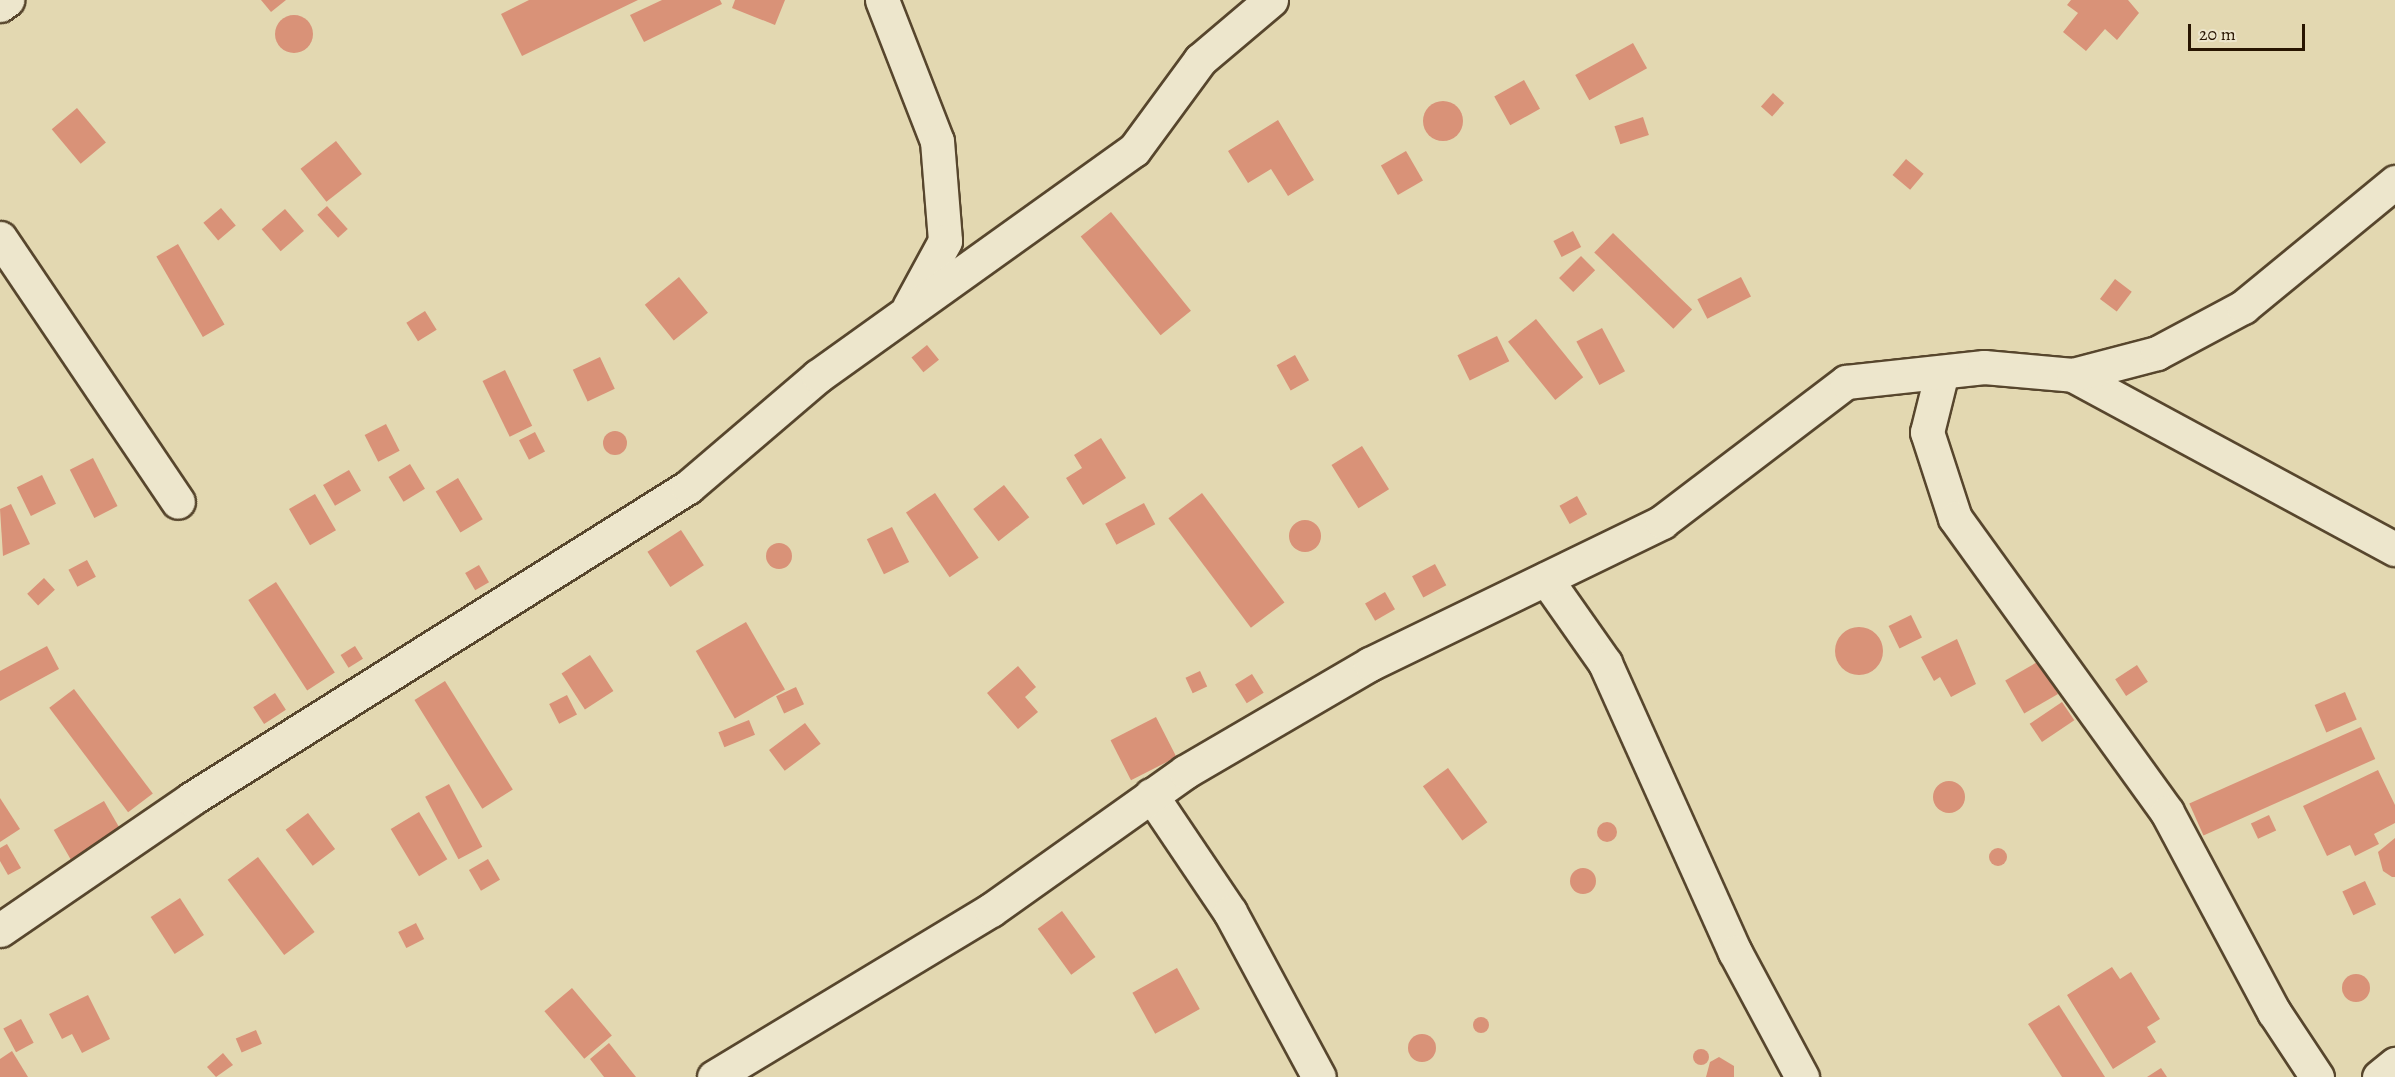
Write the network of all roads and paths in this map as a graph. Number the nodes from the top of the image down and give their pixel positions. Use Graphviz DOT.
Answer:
graph roads {
  1 [pos="7,0"];
  2 [pos="882,0"];
  3 [pos="1272,0"];
  4 [pos="0,5"];
  5 [pos="2395,182"];
  6 [pos="0,238"];
  7 [pos="905,314"];
  8 [pos="1942,372"];
  9 [pos="2073,375"];
  10 [pos="178,502"];
  11 [pos="2395,549"];
  12 [pos="1546,579"];
  13 [pos="1151,795"];
  14 [pos="0,930"];
  15 [pos="2395,1064"];
  16 [pos="714,1077"];
  17 [pos="1319,1077"];
  18 [pos="1802,1077"];
  19 [pos="2317,1077"];
  20 [pos="2379,1077"];
  1 -- 4 [label="street"];
  2 -- 7 [label="street"];
  3 -- 7 [label="street"];
  5 -- 9 [label="street"];
  6 -- 10 [label="street"];
  7 -- 14 [label="street"];
  8 -- 9 [label="street"];
  8 -- 12 [label="street"];
  8 -- 19 [label="street"];
  9 -- 11 [label="street"];
  12 -- 13 [label="street"];
  12 -- 18 [label="street"];
  13 -- 16 [label="street"];
  13 -- 17 [label="street"];
  15 -- 20 [label="street"];
}
